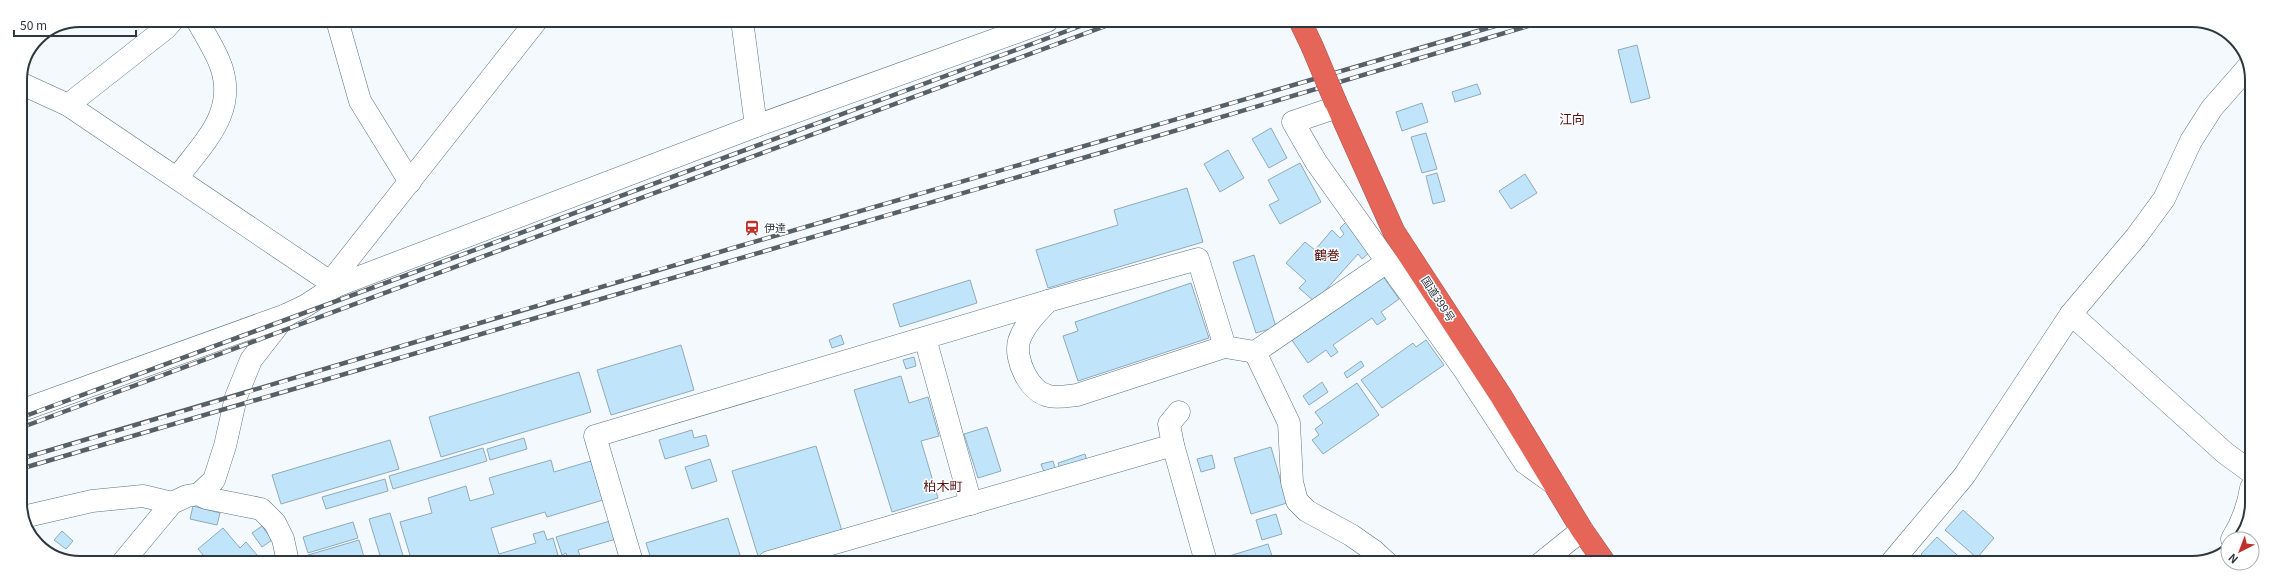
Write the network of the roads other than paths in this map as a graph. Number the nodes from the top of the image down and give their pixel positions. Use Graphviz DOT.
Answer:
graph roads {
  1 [pos="167,27"];
  2 [pos="201,27"];
  3 [pos="339,27"];
  4 [pos="532,27"];
  5 [pos="743,27"];
  6 [pos="1028,27"];
  7 [pos="1303,27"];
  8 [pos="2244,71"];
  9 [pos="27,86"];
  10 [pos="68,105"];
  11 [pos="1336,105"];
  12 [pos="756,126"];
  13 [pos="177,178"];
  14 [pos="410,182"];
  15 [pos="1387,262"];
  16 [pos="334,284"];
  17 [pos="1048,301"];
  18 [pos="2072,314"];
  19 [pos="286,315"];
  20 [pos="925,338"];
  21 [pos="1225,347"];
  22 [pos="1255,352"];
  23 [pos="27,408"];
  24 [pos="1180,412"];
  25 [pos="1172,445"];
  26 [pos="2245,468"];
  27 [pos="1553,483"];
  28 [pos="199,494"];
  29 [pos="172,503"];
  30 [pos="971,504"];
  31 [pos="29,516"];
  32 [pos="1582,530"];
  33 [pos="128,556"];
  34 [pos="287,556"];
  35 [pos="630,556"];
  36 [pos="790,556"];
  37 [pos="1204,556"];
  38 [pos="1380,556"];
  39 [pos="1550,556"];
  40 [pos="1600,556"];
  41 [pos="1897,556"];
  1 -- 10 [label="street"];
  2 -- 13 [label="street"];
  3 -- 14 [label="street"];
  4 -- 14 [label="street"];
  5 -- 12 [label="street"];
  6 -- 12 [label="street"];
  7 -- 11 [label="highway, 国道399号, bridge"];
  8 -- 18 [label="street"];
  9 -- 10 [label="street"];
  10 -- 13 [label="street"];
  11 -- 15 [label="street"];
  11 -- 27 [label="highway, 国道399号"];
  12 -- 16 [label="street"];
  13 -- 16 [label="street"];
  14 -- 16 [label="street"];
  15 -- 22 [label="street"];
  15 -- 27 [label="street"];
  16 -- 19 [label="street"];
  17 -- 20 [label="street"];
  17 -- 21 [label="street"];
  17 -- 21 [label="street"];
  18 -- 26 [label="street"];
  18 -- 41 [label="street"];
  19 -- 23 [label="street"];
  19 -- 28 [label="street"];
  20 -- 30 [label="street"];
  20 -- 35 [label="street"];
  21 -- 22 [label="street"];
  22 -- 38 [label="street"];
  24 -- 25 [label="street"];
  25 -- 30 [label="street"];
  25 -- 37 [label="street"];
  27 -- 32 [label="highway, 国道399号"];
  28 -- 29 [label="street"];
  28 -- 34 [label="street"];
  29 -- 31 [label="street"];
  29 -- 33 [label="street"];
  30 -- 36 [label="street"];
  32 -- 39 [label="street"];
  32 -- 40 [label="highway, 国道399号"];
}
